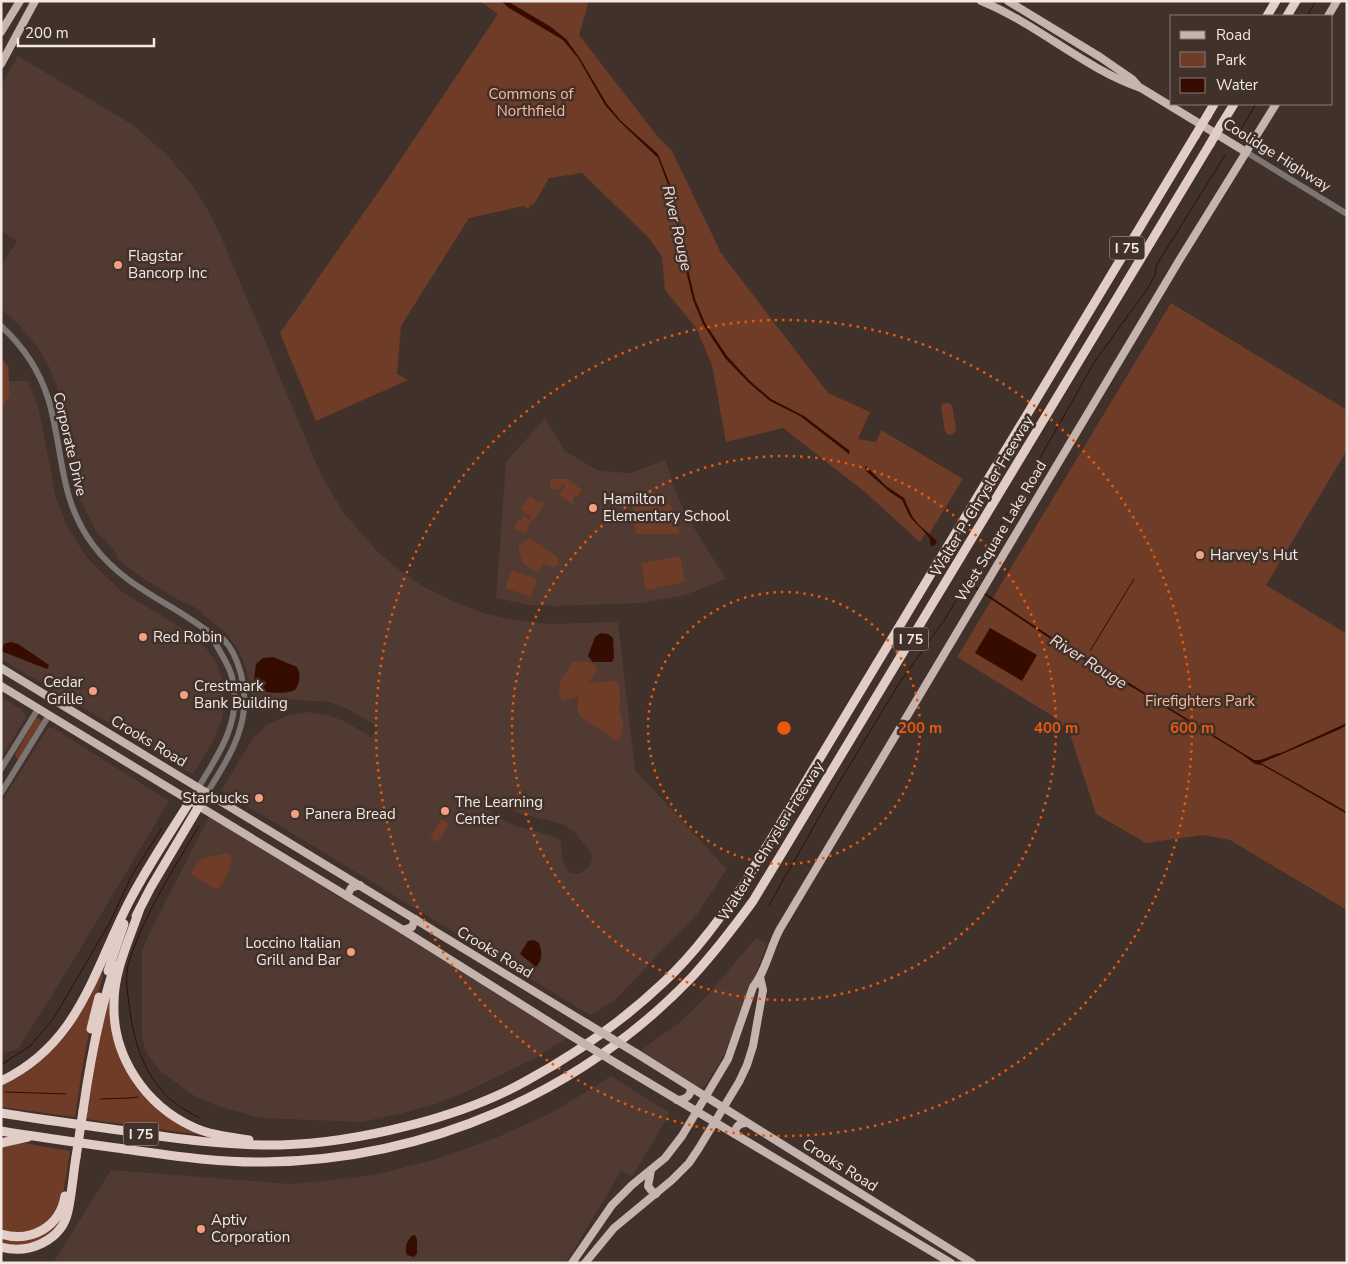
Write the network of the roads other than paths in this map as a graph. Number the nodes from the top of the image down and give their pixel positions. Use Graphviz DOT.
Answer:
graph roads {
  1 [pos="20,1"];
  2 [pos="35,1"];
  3 [pos="981,1"];
  4 [pos="1008,1"];
  5 [pos="1276,1"];
  6 [pos="1296,1"];
  7 [pos="1337,1"];
  8 [pos="1268,15"];
  9 [pos="1288,15"];
  10 [pos="1329,15"];
  11 [pos="1,32"];
  12 [pos="1,64"];
  13 [pos="1141,88"];
  14 [pos="1213,105"];
  15 [pos="1233,105"];
  16 [pos="1275,105"];
  17 [pos="1246,152"];
  18 [pos="1347,214"];
  19 [pos="1,326"];
  20 [pos="212,635"];
  21 [pos="235,659"];
  22 [pos="227,663"];
  23 [pos="1,668"];
  24 [pos="1,686"];
  25 [pos="54,699"];
  26 [pos="38,709"];
  27 [pos="49,715"];
  28 [pos="12,752"];
  29 [pos="156,762"];
  30 [pos="20,763"];
  31 [pos="3,766"];
  32 [pos="14,773"];
  33 [pos="144,773"];
  34 [pos="198,787"];
  35 [pos="207,792"];
  36 [pos="1,794"];
  37 [pos="190,801"];
  38 [pos="198,806"];
  39 [pos="335,870"];
  40 [pos="141,879"];
  41 [pos="323,882"];
  42 [pos="360,885"];
  43 [pos="347,896"];
  44 [pos="139,911"];
  45 [pos="415,919"];
  46 [pos="403,930"];
  47 [pos="448,939"];
  48 [pos="436,951"];
  49 [pos="760,978"];
  50 [pos="740,1028"];
  51 [pos="754,1038"];
  52 [pos="1,1081"];
  53 [pos="691,1088"];
  54 [pos="706,1097"];
  55 [pos="678,1100"];
  56 [pos="723,1108"];
  57 [pos="81,1110"];
  58 [pos="697,1112"];
  59 [pos="1,1113"];
  60 [pos="715,1123"];
  61 [pos="746,1123"];
  62 [pos="1,1131"];
  63 [pos="735,1134"];
  64 [pos="32,1136"];
  65 [pos="1,1143"];
  66 [pos="281,1145"];
  67 [pos="74,1156"];
  68 [pos="817,1166"];
  69 [pos="651,1170"];
  70 [pos="807,1178"];
  71 [pos="656,1194"];
  72 [pos="887,1210"];
  73 [pos="876,1219"];
  74 [pos="599,1223"];
  75 [pos="1,1234"];
  76 [pos="607,1235"];
  77 [pos="1,1248"];
  78 [pos="952,1250"];
  79 [pos="943,1258"];
  80 [pos="572,1263"];
  81 [pos="585,1263"];
  82 [pos="951,1263"];
  83 [pos="972,1263"];
  1 -- 11 [label="main road"];
  2 -- 12 [label="main road"];
  3 -- 13 [label="main road, Coolidge Highway"];
  4 -- 13 [label="main road, Coolidge Highway"];
  5 -- 8 [label="highway"];
  6 -- 9 [label="highway"];
  7 -- 10 [label="main road"];
  13 -- 17 [label="main road, Coolidge Highway"];
  14 -- 66 [label="highway, Walter P. Chrysler Freeway / I 75, bridge"];
  15 -- 64 [label="highway, Walter P. Chrysler Freeway / I 75, bridge"];
  16 -- 17 [label="main road, West Square Lake Road"];
  17 -- 18 [label="street, Coolidge Highway"];
  17 -- 49 [label="main road, West Square Lake Road"];
  19 -- 20 [label="street, Corporate Drive"];
  20 -- 21 [label="street, Corporate Drive"];
  20 -- 22 [label="street, Corporate Drive"];
  21 -- 22 [label="street"];
  21 -- 35 [label="street, Corporate Drive"];
  22 -- 34 [label="street, Corporate Drive"];
  23 -- 25 [label="main road, Crooks Road"];
  24 -- 26 [label="main road, Crooks Road"];
  25 -- 26 [label="main road"];
  25 -- 29 [label="main road, Crooks Road"];
  26 -- 27 [label="main road, Crooks Road"];
  26 -- 28 [label="street"];
  27 -- 30 [label="street"];
  27 -- 33 [label="main road, Crooks Road"];
  28 -- 30 [label="street"];
  28 -- 31 [label="street"];
  29 -- 33 [label="main road"];
  29 -- 34 [label="main road, Crooks Road"];
  30 -- 32 [label="street"];
  31 -- 32 [label="street"];
  32 -- 36 [label="street"];
  33 -- 37 [label="main road, Crooks Road"];
  34 -- 35 [label="main road, Crooks Road"];
  34 -- 37 [label="street, Corporate Drive"];
  35 -- 38 [label="street, Corporate Drive"];
  35 -- 39 [label="main road, Crooks Road"];
  37 -- 38 [label="main road, Crooks Road"];
  37 -- 40 [label="highway"];
  38 -- 41 [label="main road, Crooks Road"];
  38 -- 44 [label="highway"];
  39 -- 41 [label="main road"];
  39 -- 42 [label="main road, Crooks Road"];
  40 -- 52 [label="highway"];
  40 -- 57 [label="highway"];
  41 -- 43 [label="main road, Crooks Road"];
  42 -- 43 [label="main road"];
  42 -- 45 [label="main road, Crooks Road"];
  43 -- 46 [label="main road, Crooks Road"];
  44 -- 57 [label="highway"];
  44 -- 66 [label="highway"];
  45 -- 46 [label="main road"];
  45 -- 47 [label="main road, Crooks Road"];
  46 -- 48 [label="main road, Crooks Road"];
  47 -- 48 [label="main road"];
  47 -- 53 [label="main road, Crooks Road, bridge"];
  48 -- 55 [label="main road, Crooks Road, bridge"];
  49 -- 50 [label="main road, West Square Lake Road"];
  49 -- 51 [label="main road, West Square Lake Road"];
  50 -- 51 [label="main road"];
  50 -- 54 [label="main road, West Square Lake Road"];
  51 -- 56 [label="main road, West Square Lake Road"];
  53 -- 54 [label="main road, Crooks Road"];
  53 -- 55 [label="main road"];
  54 -- 56 [label="main road, Crooks Road"];
  54 -- 58 [label="main road, West Square Lake Road"];
  55 -- 58 [label="main road, Crooks Road"];
  56 -- 60 [label="main road, West Square Lake Road"];
  56 -- 61 [label="main road, Crooks Road"];
  57 -- 67 [label="highway, bridge"];
  58 -- 60 [label="main road, Crooks Road"];
  58 -- 69 [label="main road, West Square Lake Road"];
  59 -- 66 [label="highway, Walter P. Chrysler Freeway / I 75"];
  60 -- 63 [label="main road, Crooks Road"];
  60 -- 71 [label="main road, West Square Lake Road"];
  61 -- 63 [label="main road"];
  61 -- 68 [label="main road, Crooks Road"];
  62 -- 64 [label="highway, Walter P. Chrysler Freeway / I 75"];
  63 -- 70 [label="main road, Crooks Road"];
  64 -- 65 [label="highway"];
  67 -- 75 [label="highway"];
  67 -- 77 [label="highway"];
  68 -- 70 [label="main road"];
  68 -- 72 [label="main road, Crooks Road"];
  69 -- 71 [label="main road"];
  69 -- 74 [label="main road, West Square Lake Road"];
  70 -- 73 [label="main road, Crooks Road"];
  71 -- 76 [label="main road, West Square Lake Road"];
  72 -- 73 [label="main road"];
  72 -- 78 [label="main road, Crooks Road"];
  73 -- 79 [label="main road, Crooks Road"];
  74 -- 76 [label="main road"];
  74 -- 80 [label="main road, West Square Lake Road"];
  76 -- 81 [label="main road, West Square Lake Road"];
  78 -- 79 [label="main road"];
  78 -- 83 [label="main road, Crooks Road"];
  79 -- 82 [label="main road, Crooks Road"];
}
